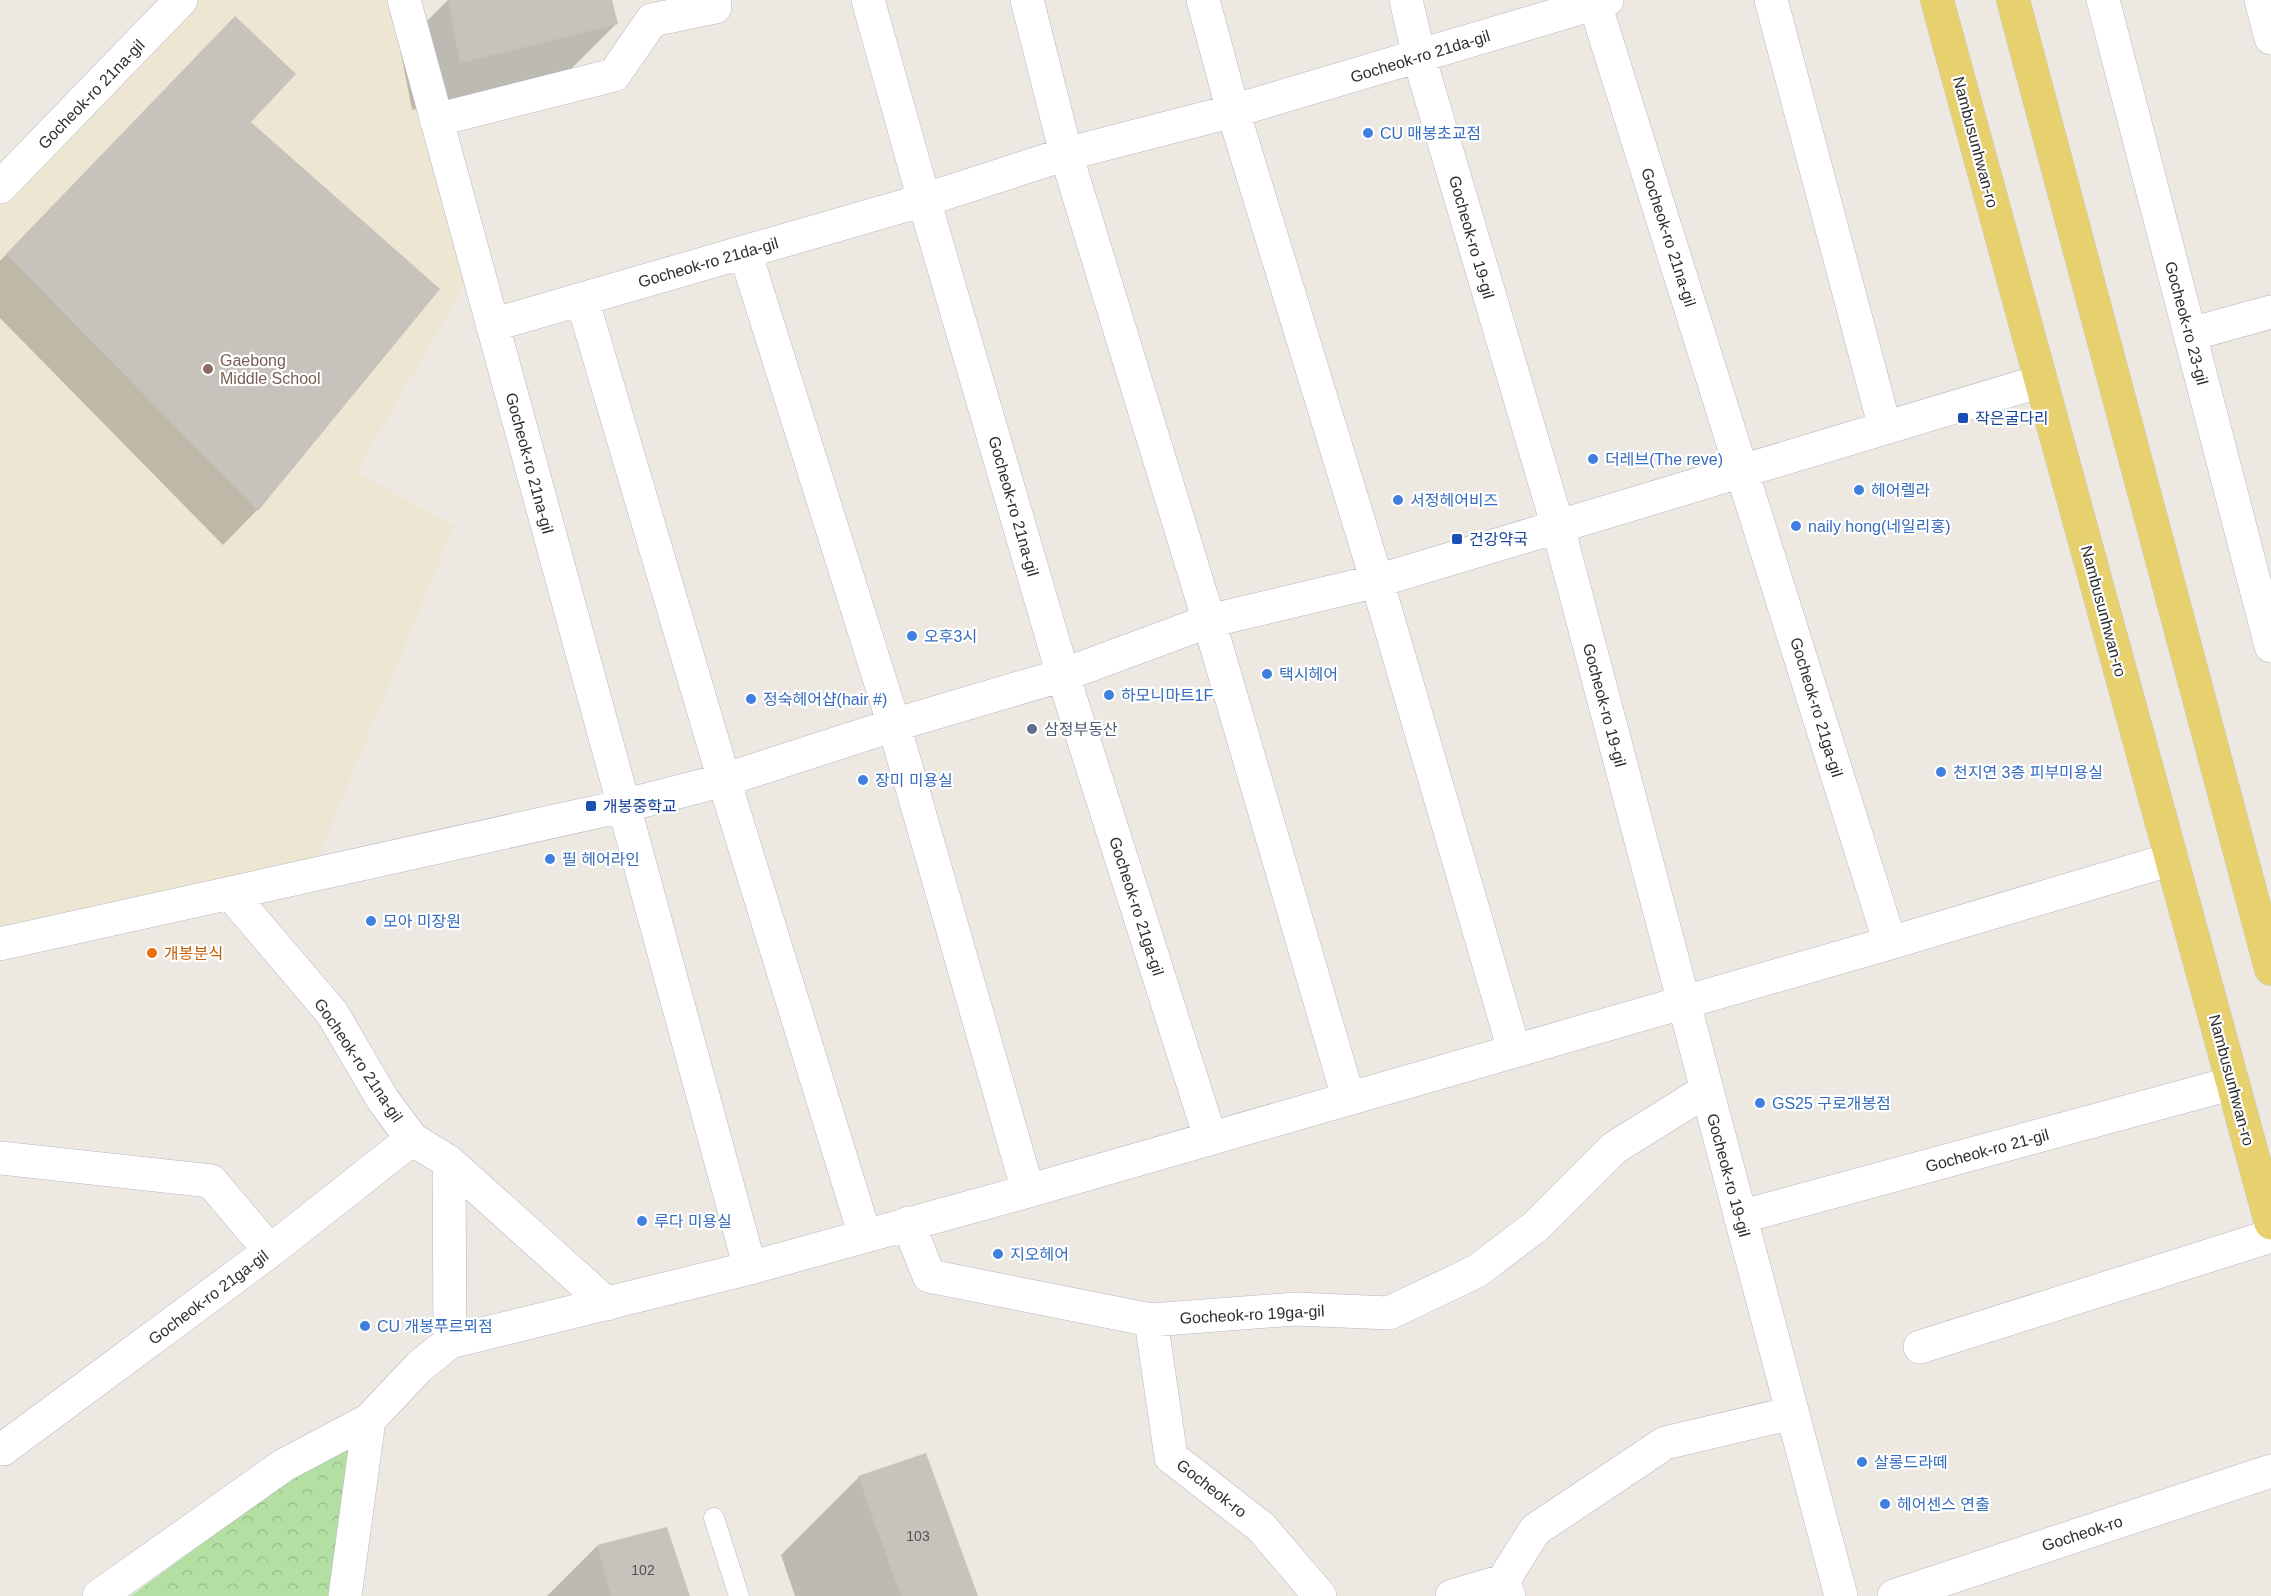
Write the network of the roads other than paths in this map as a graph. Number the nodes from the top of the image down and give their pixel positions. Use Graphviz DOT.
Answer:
graph roads {
  1 [pos="181,0"];
  2 [pos="404,0"];
  3 [pos="714,0"];
  4 [pos="868,0"];
  5 [pos="1027,0"];
  6 [pos="1203,0"];
  7 [pos="1406,0"];
  8 [pos="1771,0"];
  9 [pos="1937,0"];
  10 [pos="2013,0"];
  11 [pos="2103,0"];
  12 [pos="2261,0"];
  13 [pos="1601,2"];
  14 [pos="2271,38"];
  15 [pos="1419,57"];
  16 [pos="1233,111"];
  17 [pos="436,120"];
  18 [pos="1066,154"];
  19 [pos="0,187"];
  20 [pos="924,200"];
  21 [pos="745,252"];
  22 [pos="582,299"];
  23 [pos="2271,312"];
  24 [pos="492,325"];
  25 [pos="2190,334"];
  26 [pos="2041,381"];
  27 [pos="1886,428"];
  28 [pos="1743,471"];
  29 [pos="1557,527"];
  30 [pos="1377,581"];
  31 [pos="1209,621"];
  32 [pos="2271,645"];
  33 [pos="1063,675"];
  34 [pos="894,725"];
  35 [pos="724,780"];
  36 [pos="623,806"];
  37 [pos="2172,859"];
  38 [pos="230,893"];
  39 [pos="1890,943"];
  40 [pos="0,944"];
  41 [pos="2271,969"];
  42 [pos="1683,1002"];
  43 [pos="1514,1050"];
  44 [pos="2233,1083"];
  45 [pos="1707,1090"];
  46 [pos="1348,1097"];
  47 [pos="1210,1137"];
  48 [pos="412,1139"];
  49 [pos="0,1158"];
  50 [pos="449,1162"];
  51 [pos="1028,1191"];
  52 [pos="1740,1217"];
  53 [pos="908,1223"];
  54 [pos="2271,1223"];
  55 [pos="865,1236"];
  56 [pos="2271,1236"];
  57 [pos="270,1251"];
  58 [pos="750,1268"];
  59 [pos="607,1304"];
  60 [pos="1151,1320"];
  61 [pos="450,1342"];
  62 [pos="1920,1347"];
  63 [pos="1792,1413"];
  64 [pos="369,1420"];
  65 [pos="0,1449"];
  66 [pos="2271,1471"];
  67 [pos="714,1518"];
  68 [pos="1506,1589"];
  69 [pos="99,1596"];
  70 [pos="345,1596"];
  71 [pos="739,1596"];
  72 [pos="1320,1596"];
  73 [pos="1452,1596"];
  74 [pos="1841,1596"];
  75 [pos="1894,1596"];
  1 -- 19 [label="street, Gocheok-ro 21na-gil"];
  2 -- 17 [label="street, Gocheok-ro 21na-gil"];
  3 -- 17 [label="street"];
  4 -- 20 [label="street"];
  5 -- 18 [label="street"];
  6 -- 16 [label="street"];
  7 -- 15 [label="street, Gocheok-ro 19-gil"];
  8 -- 27 [label="street"];
  9 -- 26 [label="main road, Nambusunhwan-ro"];
  10 -- 41 [label="main road"];
  11 -- 25 [label="street, Gocheok-ro 23-gil"];
  12 -- 14 [label="street"];
  13 -- 15 [label="street, Gocheok-ro 21da-gil"];
  13 -- 28 [label="street, Gocheok-ro 21na-gil"];
  15 -- 16 [label="street, Gocheok-ro 21da-gil"];
  15 -- 29 [label="street, Gocheok-ro 19-gil"];
  16 -- 18 [label="street, Gocheok-ro 21da-gil"];
  16 -- 30 [label="street"];
  17 -- 24 [label="street, Gocheok-ro 21na-gil"];
  18 -- 20 [label="street, Gocheok-ro 21da-gil"];
  18 -- 31 [label="street"];
  20 -- 21 [label="street, Gocheok-ro 21da-gil"];
  20 -- 33 [label="street, Gocheok-ro 21na-gil"];
  21 -- 22 [label="street, Gocheok-ro 21da-gil"];
  21 -- 34 [label="street"];
  22 -- 24 [label="street, Gocheok-ro 21da-gil"];
  22 -- 35 [label="street"];
  23 -- 25 [label="street"];
  24 -- 36 [label="street, Gocheok-ro 21na-gil"];
  25 -- 32 [label="street, Gocheok-ro 23-gil"];
  26 -- 27 [label="street"];
  26 -- 37 [label="main road, Nambusunhwan-ro"];
  27 -- 28 [label="street"];
  28 -- 29 [label="street"];
  28 -- 39 [label="street, Gocheok-ro 21ga-gil"];
  29 -- 30 [label="street"];
  29 -- 42 [label="street, Gocheok-ro 19-gil"];
  30 -- 31 [label="street"];
  30 -- 43 [label="street"];
  31 -- 33 [label="street"];
  31 -- 46 [label="street"];
  33 -- 34 [label="street"];
  33 -- 47 [label="street, Gocheok-ro 21ga-gil"];
  34 -- 35 [label="street"];
  34 -- 51 [label="street"];
  35 -- 36 [label="street"];
  35 -- 55 [label="street"];
  36 -- 38 [label="street"];
  36 -- 58 [label="street"];
  37 -- 39 [label="street"];
  37 -- 44 [label="main road, Nambusunhwan-ro"];
  38 -- 40 [label="street"];
  38 -- 48 [label="street, Gocheok-ro 21na-gil"];
  39 -- 42 [label="street"];
  42 -- 43 [label="street"];
  42 -- 45 [label="street, Gocheok-ro 19-gil"];
  43 -- 46 [label="street"];
  44 -- 52 [label="street, Gocheok-ro 21-gil"];
  44 -- 54 [label="main road, Nambusunhwan-ro"];
  45 -- 52 [label="street, Gocheok-ro 19-gil"];
  45 -- 60 [label="street, Gocheok-ro 19ga-gil"];
  46 -- 47 [label="street"];
  47 -- 51 [label="street"];
  48 -- 50 [label="street, Gocheok-ro 21na-gil"];
  48 -- 57 [label="street, Gocheok-ro 21ga-gil"];
  49 -- 57 [label="street"];
  50 -- 59 [label="street, Gocheok-ro 21na-gil"];
  50 -- 61 [label="street"];
  51 -- 53 [label="street"];
  52 -- 63 [label="street, Gocheok-ro 19-gil"];
  53 -- 55 [label="street"];
  53 -- 60 [label="street, Gocheok-ro 19ga-gil"];
  55 -- 58 [label="street"];
  56 -- 62 [label="street"];
  57 -- 65 [label="street, Gocheok-ro 21ga-gil"];
  58 -- 59 [label="street"];
  59 -- 61 [label="street"];
  60 -- 72 [label="street, Gocheok-ro"];
  61 -- 64 [label="street"];
  63 -- 68 [label="street"];
  63 -- 74 [label="street, Gocheok-ro 19-gil"];
  64 -- 69 [label="street"];
  64 -- 70 [label="street"];
  66 -- 75 [label="street, Gocheok-ro"];
  67 -- 71 [label="lane"];
  68 -- 73 [label="street"];
}
